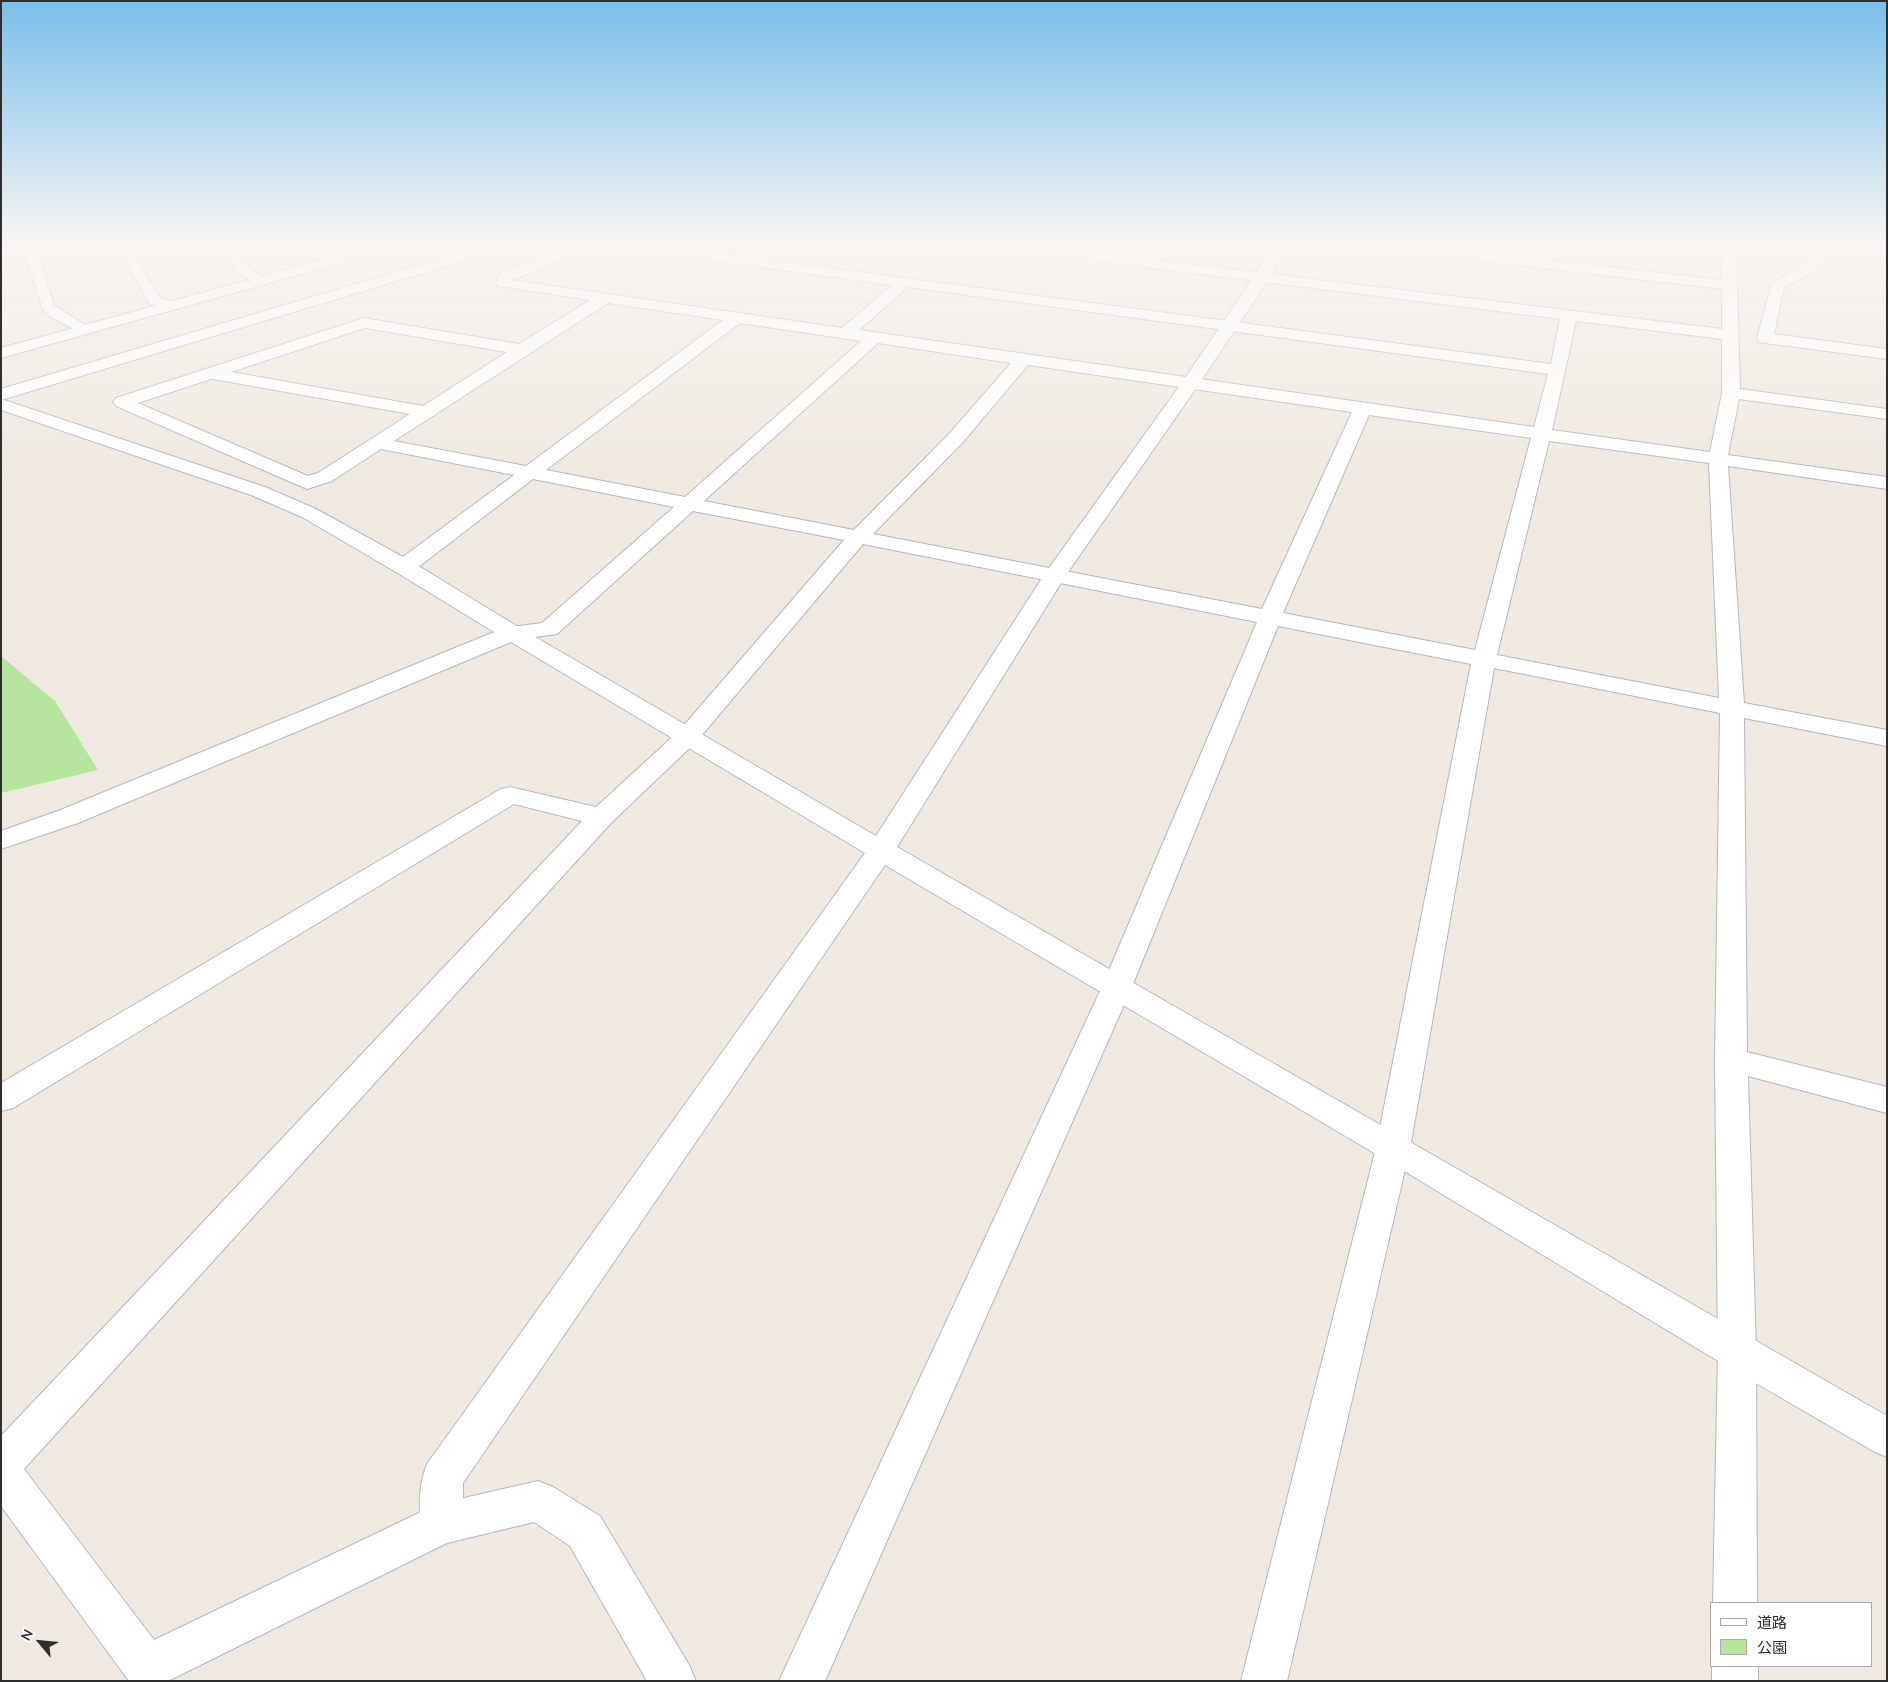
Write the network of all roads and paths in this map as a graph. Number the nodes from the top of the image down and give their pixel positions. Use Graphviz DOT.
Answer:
graph roads {
  1 [pos="69,319"];
  2 [pos="123,319"];
  3 [pos="251,319"];
  4 [pos="571,319"];
  5 [pos="734,319"];
  6 [pos="754,319"];
  7 [pos="862,319"];
  8 [pos="1180,319"];
  9 [pos="1233,319"];
  10 [pos="1568,319"];
  11 [pos="1598,319"];
  12 [pos="1729,319"];
  13 [pos="1769,319"];
  14 [pos="1228,326"];
  15 [pos="86,330"];
  16 [pos="846,333"];
  17 [pos="1729,335"];
  18 [pos="874,338"];
  19 [pos="522,350"];
  20 [pos="1,353"];
  21 [pos="1887,354"];
  22 [pos="1023,360"];
  23 [pos="1558,370"];
  24 [pos="210,373"];
  25 [pos="1190,384"];
  26 [pos="1731,393"];
  27 [pos="1,395"];
  28 [pos="1,404"];
  29 [pos="1363,408"];
  30 [pos="427,412"];
  31 [pos="1887,414"];
  32 [pos="1542,434"];
  33 [pos="378,443"];
  34 [pos="1718,459"];
  35 [pos="529,472"];
  36 [pos="1887,484"];
  37 [pos="690,504"];
  38 [pos="858,537"];
  39 [pos="404,567"];
  40 [pos="1055,575"];
  41 [pos="1270,617"];
  42 [pos="512,633"];
  43 [pos="1484,659"];
  44 [pos="1732,708"];
  45 [pos="688,736"];
  46 [pos="1887,738"];
  47 [pos="601,817"];
  48 [pos="1,840"];
  49 [pos="881,850"];
  50 [pos="1116,989"];
  51 [pos="1731,1060"];
  52 [pos="1,1099"];
  53 [pos="1887,1100"];
  54 [pos="1393,1148"];
  55 [pos="1737,1352"];
  56 [pos="1887,1438"];
  57 [pos="1,1466"];
  58 [pos="1,1472"];
  59 [pos="442,1524"];
  60 [pos="1735,1602"];
  61 [pos="1735,1667"];
  62 [pos="673,1681"];
  63 [pos="802,1681"];
  64 [pos="1264,1681"];
  65 [pos="1735,1681"];
  1 -- 15 [label="lane"];
  2 -- 15 [label="street"];
  3 -- 27 [label="street"];
  4 -- 19 [label="street"];
  5 -- 35 [label="street"];
  6 -- 16 [label="street"];
  7 -- 16 [label="street"];
  8 -- 14 [label="street"];
  9 -- 14 [label="street"];
  10 -- 23 [label="street"];
  11 -- 17 [label="street"];
  12 -- 17 [label="street"];
  13 -- 21 [label="street"];
  14 -- 23 [label="street"];
  14 -- 25 [label="street"];
  15 -- 20 [label="street"];
  16 -- 18 [label="street"];
  17 -- 26 [label="street"];
  18 -- 22 [label="street"];
  18 -- 37 [label="street"];
  19 -- 24 [label="street"];
  19 -- 30 [label="street"];
  22 -- 25 [label="street"];
  22 -- 38 [label="street"];
  23 -- 32 [label="street"];
  24 -- 30 [label="street"];
  24 -- 33 [label="street"];
  25 -- 29 [label="street"];
  25 -- 40 [label="street"];
  26 -- 31 [label="street"];
  26 -- 34 [label="street"];
  28 -- 39 [label="street"];
  29 -- 32 [label="street"];
  29 -- 41 [label="street"];
  30 -- 33 [label="street"];
  32 -- 34 [label="street"];
  32 -- 43 [label="street"];
  33 -- 35 [label="street"];
  34 -- 36 [label="street"];
  34 -- 44 [label="street"];
  35 -- 37 [label="street"];
  35 -- 39 [label="street"];
  37 -- 38 [label="street"];
  37 -- 42 [label="street"];
  38 -- 40 [label="street"];
  38 -- 45 [label="street"];
  39 -- 42 [label="street"];
  40 -- 41 [label="street"];
  40 -- 49 [label="street"];
  41 -- 43 [label="street"];
  41 -- 50 [label="street"];
  42 -- 45 [label="street"];
  42 -- 48 [label="street"];
  43 -- 44 [label="street"];
  43 -- 54 [label="street"];
  44 -- 46 [label="street"];
  44 -- 51 [label="street"];
  45 -- 47 [label="street"];
  45 -- 49 [label="street"];
  47 -- 52 [label="street"];
  47 -- 57 [label="street"];
  49 -- 50 [label="street"];
  49 -- 59 [label="street"];
  50 -- 54 [label="street"];
  50 -- 63 [label="street"];
  51 -- 53 [label="street"];
  51 -- 55 [label="street"];
  54 -- 55 [label="street"];
  54 -- 64 [label="street"];
  55 -- 56 [label="street"];
  55 -- 60 [label="street"];
  58 -- 59 [label="street"];
  59 -- 62 [label="street"];
  61 -- 65 [label="street"];
}
